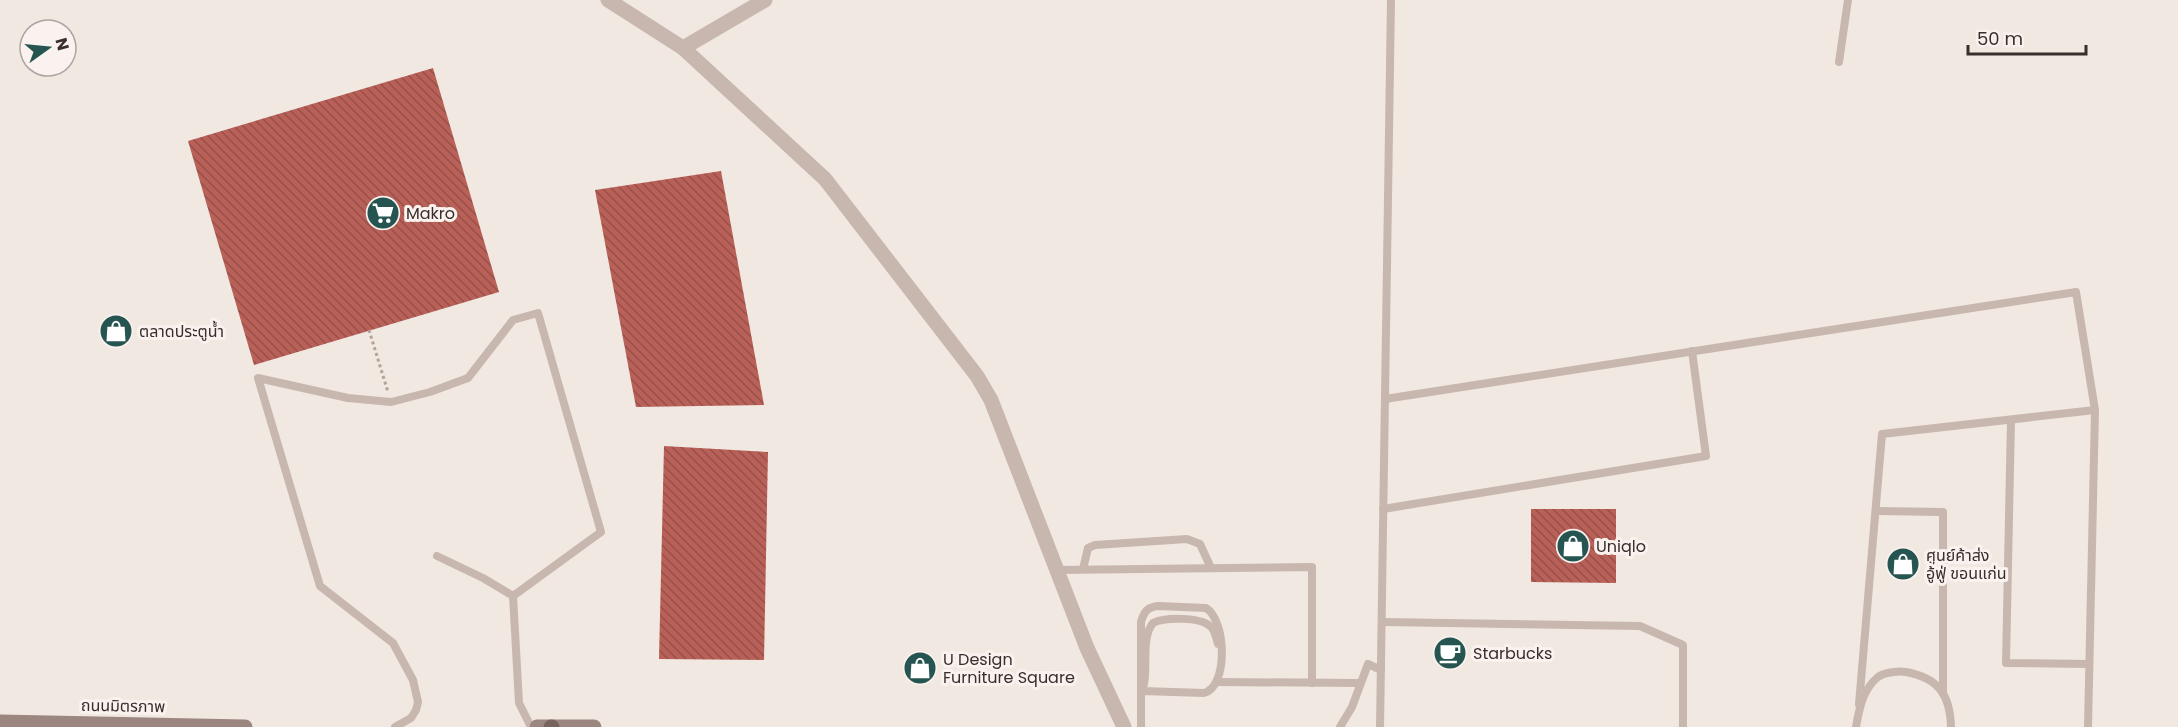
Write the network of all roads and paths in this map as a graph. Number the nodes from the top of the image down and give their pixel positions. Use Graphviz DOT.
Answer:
graph roads {
  1 [pos="608,0"];
  2 [pos="765,0"];
  3 [pos="1391,0"];
  4 [pos="1848,0"];
  5 [pos="683,48"];
  6 [pos="1839,62"];
  7 [pos="369,330"];
  8 [pos="1692,351"];
  9 [pos="1385,399"];
  10 [pos="391,402"];
  11 [pos="2096,410"];
  12 [pos="2011,420"];
  13 [pos="1383,509"];
  14 [pos="1876,512"];
  15 [pos="437,556"];
  16 [pos="1083,568"];
  17 [pos="1211,568"];
  18 [pos="1057,570"];
  19 [pos="513,596"];
  20 [pos="1382,622"];
  21 [pos="1220,650"];
  22 [pos="2090,664"];
  23 [pos="1381,670"];
  24 [pos="1218,682"];
  25 [pos="1312,682"];
  26 [pos="1359,684"];
  27 [pos="1142,691"];
  28 [pos="1943,693"];
  29 [pos="1859,704"];
  30 [pos="0,722"];
  31 [pos="245,727"];
  32 [pos="395,727"];
  33 [pos="531,727"];
  34 [pos="537,727"];
  35 [pos="552,727"];
  36 [pos="594,727"];
  37 [pos="1124,727"];
  38 [pos="1141,727"];
  39 [pos="1340,727"];
  40 [pos="1380,727"];
  41 [pos="1683,727"];
  42 [pos="1856,727"];
  43 [pos="1951,727"];
  44 [pos="2088,727"];
  1 -- 5 [label="street"];
  2 -- 5 [label="street"];
  3 -- 9 [label="lane"];
  4 -- 6 [label="lane"];
  5 -- 18 [label="street"];
  7 -- 10 [label="path"];
  8 -- 9 [label="lane"];
  8 -- 11 [label="lane"];
  8 -- 13 [label="lane"];
  9 -- 13 [label="lane"];
  10 -- 19 [label="lane"];
  10 -- 32 [label="lane"];
  11 -- 12 [label="lane"];
  11 -- 22 [label="lane"];
  12 -- 14 [label="lane"];
  12 -- 22 [label="lane"];
  13 -- 20 [label="lane"];
  14 -- 28 [label="lane"];
  14 -- 29 [label="lane"];
  15 -- 19 [label="lane"];
  16 -- 17 [label="lane"];
  16 -- 17 [label="lane"];
  16 -- 18 [label="lane"];
  17 -- 25 [label="lane"];
  18 -- 37 [label="street"];
  19 -- 33 [label="lane"];
  20 -- 23 [label="lane"];
  20 -- 41 [label="lane"];
  21 -- 24 [label="lane"];
  21 -- 27 [label="lane"];
  21 -- 27 [label="lane"];
  22 -- 44 [label="lane"];
  23 -- 26 [label="lane"];
  23 -- 40 [label="lane"];
  24 -- 25 [label="lane"];
  24 -- 27 [label="lane"];
  25 -- 26 [label="lane"];
  26 -- 39 [label="lane"];
  27 -- 38 [label="lane"];
  28 -- 29 [label="lane"];
  28 -- 43 [label="lane"];
  29 -- 42 [label="lane"];
  30 -- 31 [label="main road, ถนนมิตรภาพ"];
  34 -- 35 [label="main road"];
  35 -- 36 [label="main road"];
}
